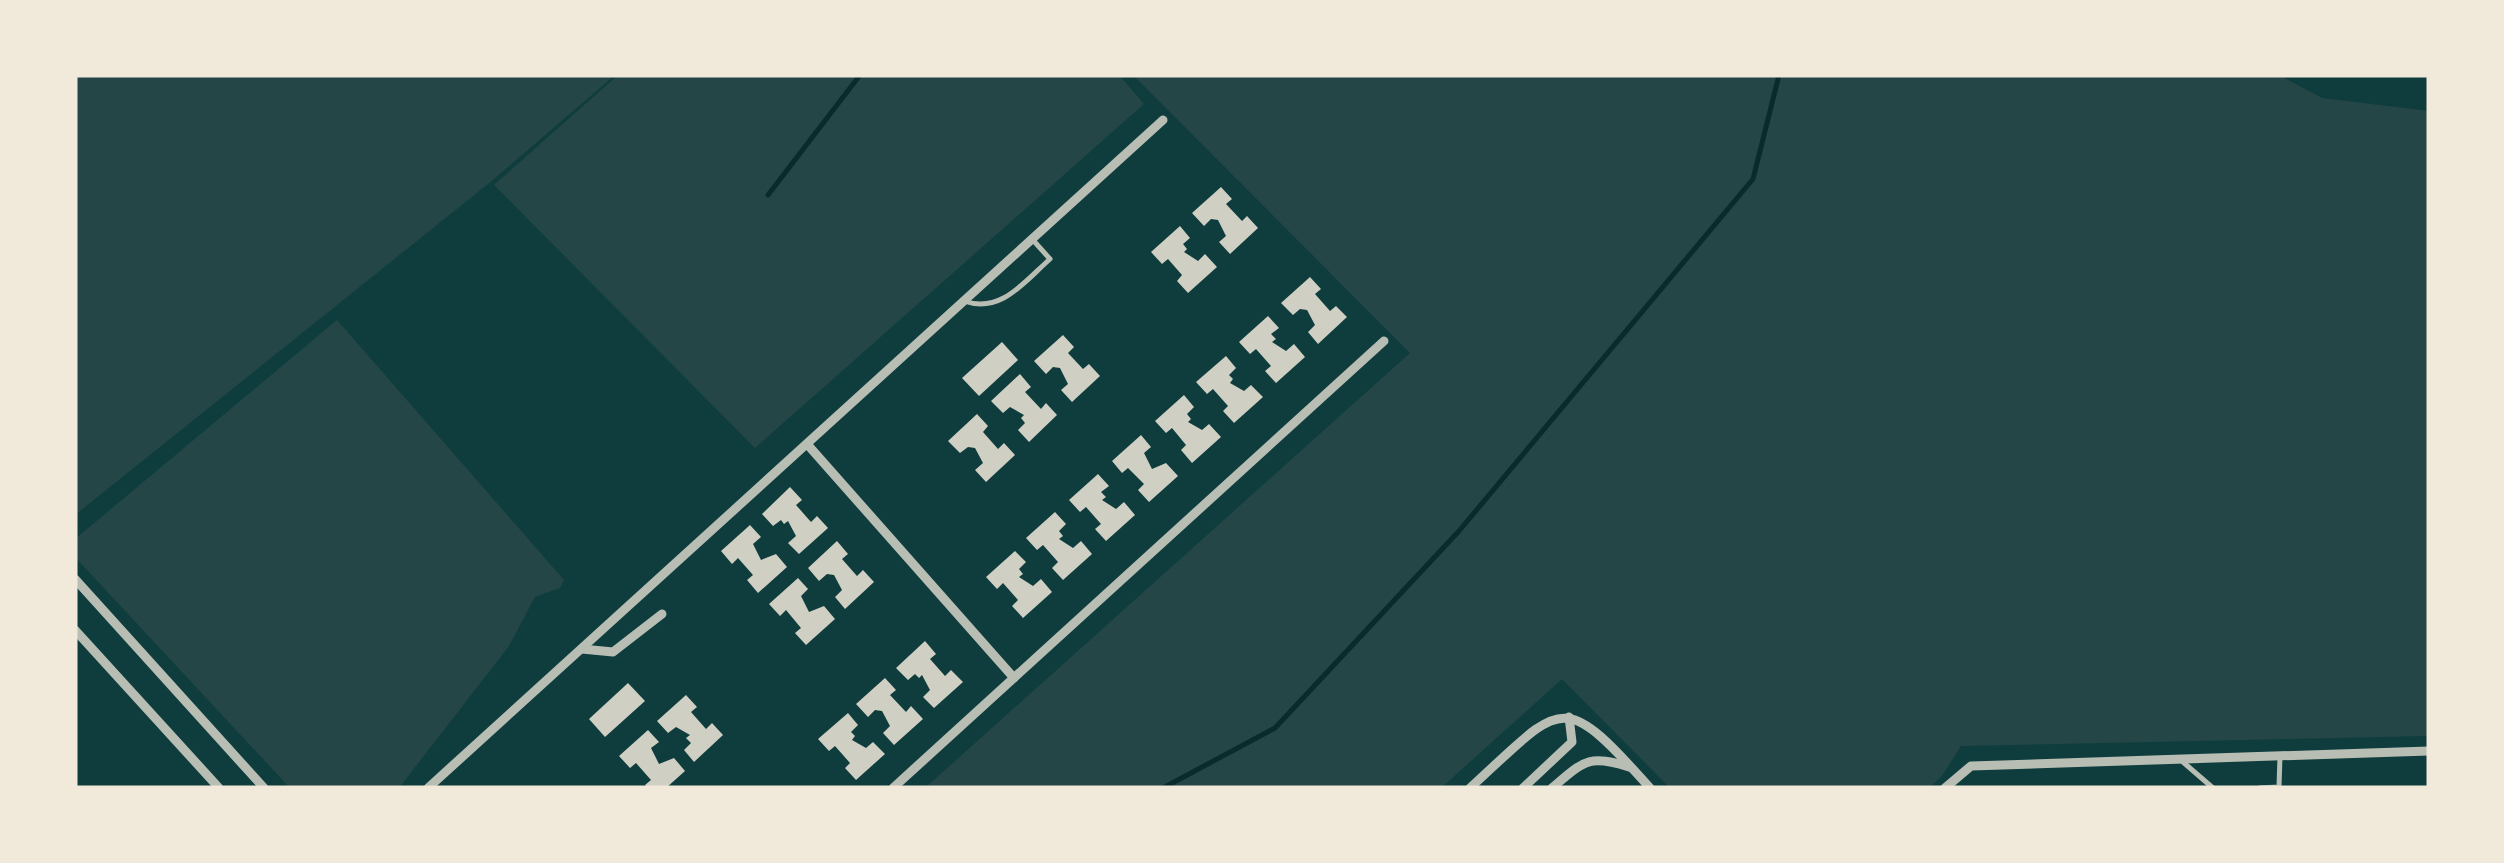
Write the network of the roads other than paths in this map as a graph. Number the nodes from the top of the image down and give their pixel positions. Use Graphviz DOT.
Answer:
graph roads {
  1 [pos="1163,120"];
  2 [pos="1032,239"];
  3 [pos="964,301"];
  4 [pos="1384,341"];
  5 [pos="807,444"];
  6 [pos="75,579"];
  7 [pos="662,614"];
  8 [pos="75,630"];
  9 [pos="582,649"];
  10 [pos="1014,678"];
  11 [pos="1568,717"];
  12 [pos="2429,751"];
  13 [pos="2280,756"];
  14 [pos="2181,760"];
  15 [pos="1632,768"];
  16 [pos="219,788"];
  17 [pos="264,788"];
  18 [pos="428,788"];
  19 [pos="893,788"];
  20 [pos="1470,788"];
  21 [pos="1522,788"];
  22 [pos="1552,788"];
  23 [pos="1650,788"];
  24 [pos="1946,788"];
  25 [pos="2213,788"];
  26 [pos="2259,788"];
  1 -- 2 [label="street"];
  2 -- 3 [label="street"];
  2 -- 3 [label="lane"];
  3 -- 5 [label="street"];
  4 -- 10 [label="street"];
  5 -- 9 [label="street"];
  5 -- 10 [label="street"];
  6 -- 17 [label="street"];
  7 -- 9 [label="street"];
  8 -- 16 [label="street"];
  9 -- 18 [label="street"];
  10 -- 19 [label="street"];
  11 -- 15 [label="street"];
  11 -- 20 [label="street"];
  11 -- 21 [label="street"];
  12 -- 13 [label="street"];
  13 -- 14 [label="street"];
  13 -- 26 [label="lane"];
  14 -- 24 [label="street"];
  14 -- 25 [label="lane"];
  15 -- 22 [label="street"];
  15 -- 23 [label="street"];
}
